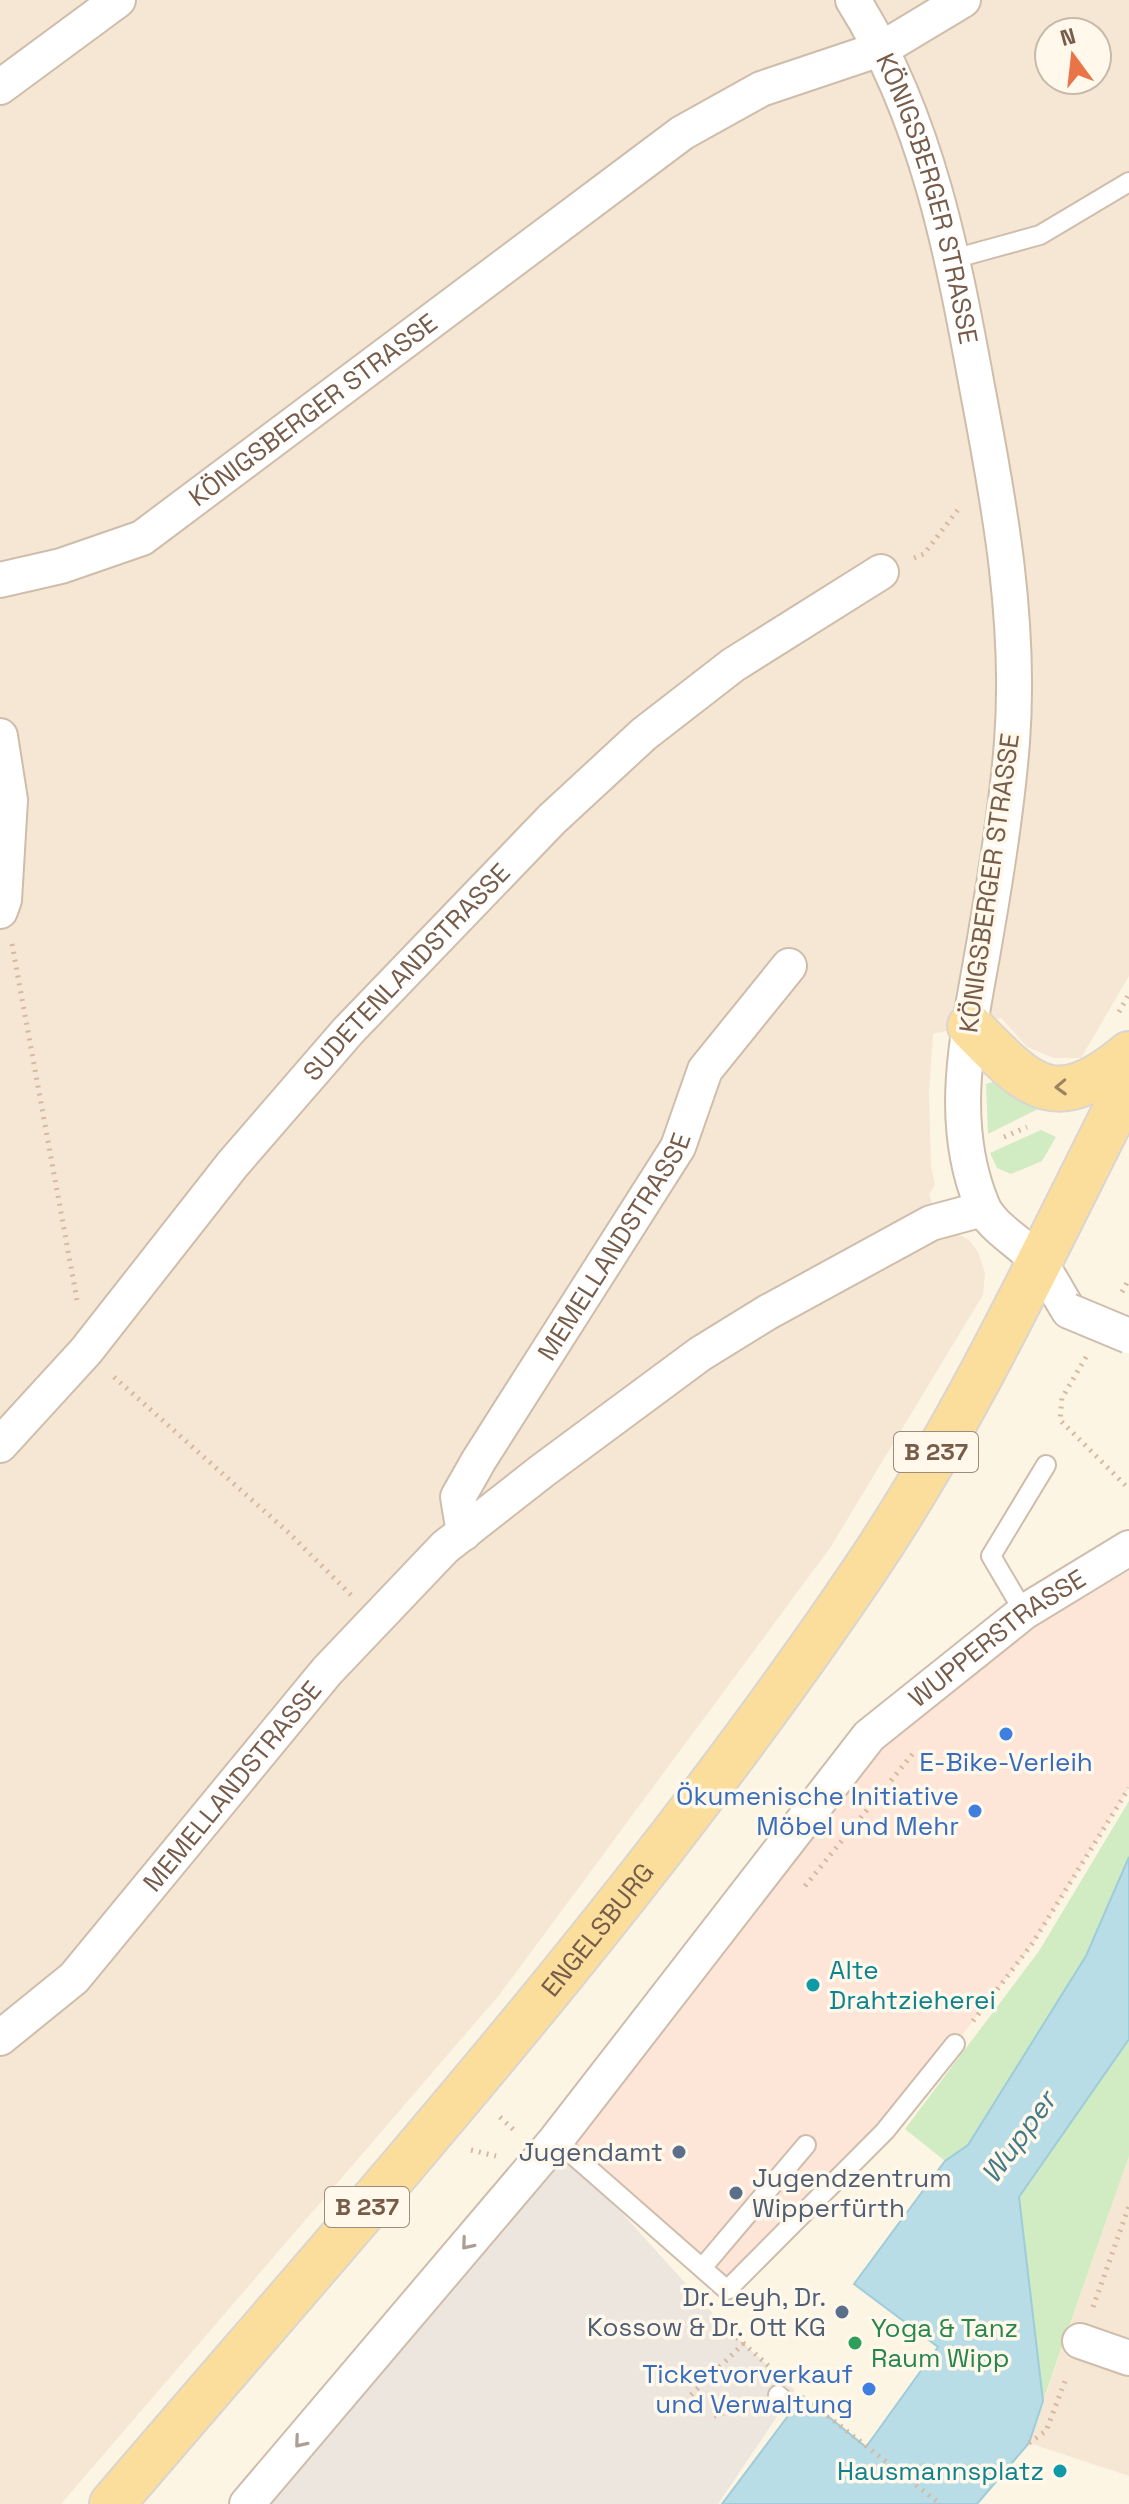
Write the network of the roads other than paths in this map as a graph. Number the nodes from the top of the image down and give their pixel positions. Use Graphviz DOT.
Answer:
graph roads {
  1 [pos="118,0"];
  2 [pos="853,0"];
  3 [pos="963,0"];
  4 [pos="883,48"];
  5 [pos="0,87"];
  6 [pos="1129,182"];
  7 [pos="953,259"];
  8 [pos="881,572"];
  9 [pos="0,580"];
  10 [pos="0,736"];
  11 [pos="2,905"];
  12 [pos="789,966"];
  13 [pos="970,1026"];
  14 [pos="1129,1054"];
  15 [pos="1129,1083"];
  16 [pos="983,1209"];
  17 [pos="1040,1263"];
  18 [pos="1129,1336"];
  19 [pos="0,1445"];
  20 [pos="1046,1465"];
  21 [pos="464,1533"];
  22 [pos="1129,1548"];
  23 [pos="1024,1612"];
  24 [pos="0,2038"];
  25 [pos="955,2044"];
  26 [pos="806,2145"];
  27 [pos="549,2148"];
  28 [pos="702,2268"];
  29 [pos="1080,2341"];
  30 [pos="1129,2358"];
  31 [pos="112,2504"];
  32 [pos="247,2504"];
  1 -- 5 [label="street"];
  2 -- 4 [label="street"];
  3 -- 4 [label="street"];
  4 -- 7 [label="street, KÖNIGSBERGER STRASSE"];
  4 -- 9 [label="street, KÖNIGSBERGER STRASSE"];
  6 -- 7 [label="lane"];
  7 -- 13 [label="street, KÖNIGSBERGER STRASSE"];
  8 -- 19 [label="street, SUDETENLANDSTRASSE"];
  10 -- 11 [label="street"];
  12 -- 21 [label="street, MEMELLANDSTRASSE"];
  14 -- 13 [label="main road, one-way"];
  13 -- 16 [label="street, KÖNIGSBERGER STRASSE"];
  15 -- 17 [label="main road, B 237"];
  16 -- 17 [label="street"];
  16 -- 21 [label="street, MEMELLANDSTRASSE"];
  17 -- 18 [label="street, bridge"];
  17 -- 31 [label="main road, ENGELSBURG / B 237"];
  20 -- 23 [label="lane"];
  21 -- 24 [label="street, MEMELLANDSTRASSE"];
  22 -- 23 [label="street, WUPPERSTRASSE"];
  23 -- 27 [label="street, WUPPERSTRASSE"];
  25 -- 28 [label="lane"];
  26 -- 28 [label="lane"];
  27 -- 28 [label="lane"];
  27 -- 32 [label="street, WUPPERSTRASSE, one-way"];
  29 -- 30 [label="street"];
}
